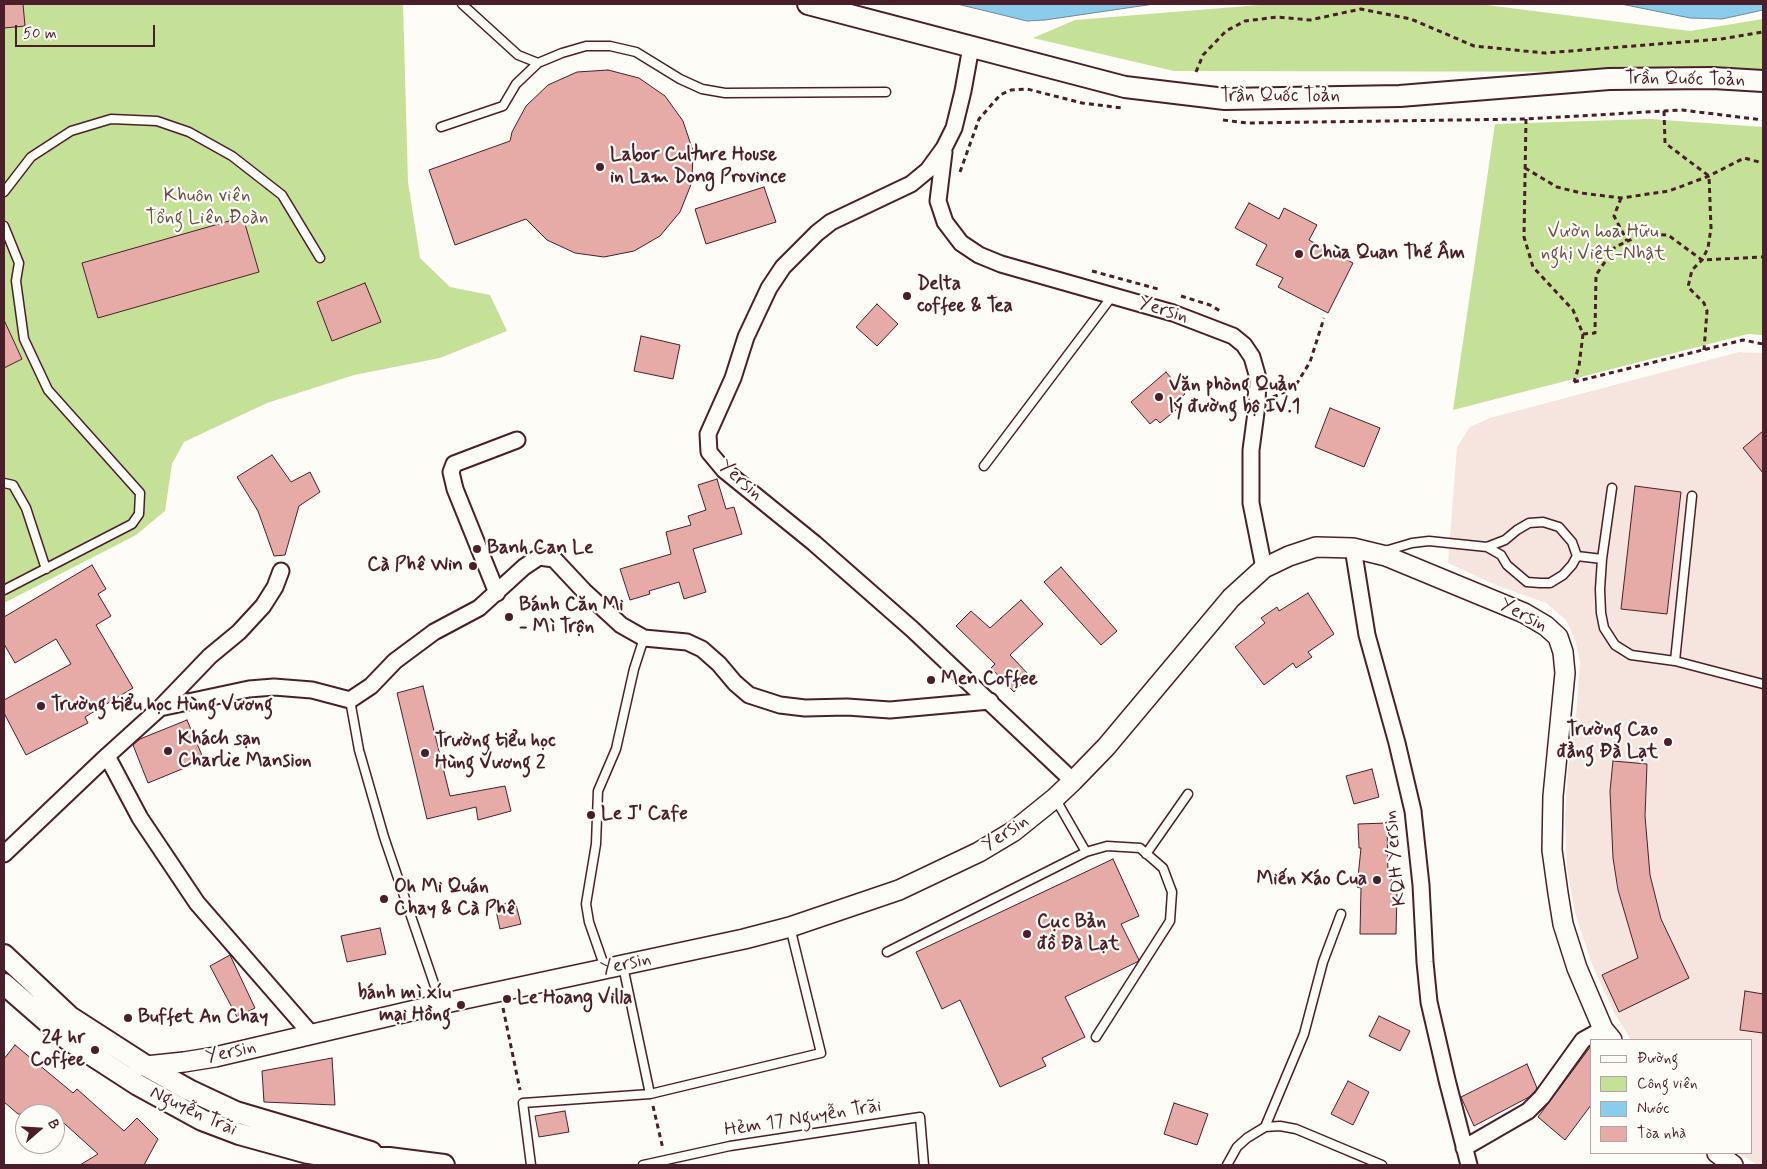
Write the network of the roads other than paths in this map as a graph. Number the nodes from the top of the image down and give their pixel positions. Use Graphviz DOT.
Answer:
graph roads {
  1 [pos="462,4"];
  2 [pos="808,4"];
  3 [pos="970,47"];
  4 [pos="538,63"];
  5 [pos="1763,81"];
  6 [pos="886,92"];
  7 [pos="441,127"];
  8 [pos="944,148"];
  9 [pos="4,192"];
  10 [pos="4,226"];
  11 [pos="320,258"];
  12 [pos="1113,296"];
  13 [pos="517,440"];
  14 [pos="984,466"];
  15 [pos="4,483"];
  16 [pos="1612,488"];
  17 [pos="1692,496"];
  18 [pos="1486,547"];
  19 [pos="1353,548"];
  20 [pos="1378,554"];
  21 [pos="1577,556"];
  22 [pos="1602,559"];
  23 [pos="1264,568"];
  24 [pos="46,569"];
  25 [pos="281,571"];
  26 [pos="4,590"];
  27 [pos="497,593"];
  28 [pos="644,638"];
  29 [pos="1675,661"];
  30 [pos="1763,684"];
  31 [pos="350,700"];
  32 [pos="990,702"];
  33 [pos="160,708"];
  34 [pos="107,756"];
  35 [pos="1073,781"];
  36 [pos="1188,794"];
  37 [pos="1055,798"];
  38 [pos="1086,852"];
  39 [pos="4,854"];
  40 [pos="1146,854"];
  41 [pos="1341,914"];
  42 [pos="790,927"];
  43 [pos="887,952"];
  44 [pos="4,955"];
  45 [pos="614,967"];
  46 [pos="4,984"];
  47 [pos="441,1004"];
  48 [pos="312,1035"];
  49 [pos="1607,1035"];
  50 [pos="1096,1037"];
  51 [pos="94,1056"];
  52 [pos="146,1066"];
  53 [pos="650,1094"];
  54 [pos="1265,1127"];
  55 [pos="1464,1148"];
  56 [pos="1718,1154"];
  57 [pos="390,1158"];
  58 [pos="444,1165"];
  59 [pos="531,1165"];
  60 [pos="643,1165"];
  61 [pos="924,1165"];
  62 [pos="1227,1165"];
  63 [pos="1382,1165"];
  64 [pos="1469,1165"];
  65 [pos="1734,1165"];
  1 -- 4 [label="lane"];
  2 -- 3 [label="main road, Trần Quốc Toản"];
  3 -- 5 [label="main road, Trần Quốc Toản"];
  3 -- 8 [label="street, Yersin"];
  4 -- 6 [label="lane"];
  4 -- 7 [label="lane"];
  8 -- 12 [label="street, Yersin"];
  8 -- 32 [label="street, Yersin"];
  9 -- 11 [label="lane"];
  10 -- 24 [label="lane"];
  12 -- 14 [label="lane"];
  12 -- 23 [label="street, Yersin"];
  13 -- 27 [label="street"];
  15 -- 24 [label="lane"];
  16 -- 22 [label="lane"];
  17 -- 29 [label="lane"];
  18 -- 20 [label="lane"];
  18 -- 21 [label="lane"];
  18 -- 21 [label="lane"];
  19 -- 20 [label="street, Yersin"];
  19 -- 23 [label="street, Yersin"];
  19 -- 55 [label="street, KQH Yersin"];
  20 -- 49 [label="street, Yersin"];
  21 -- 22 [label="lane"];
  22 -- 29 [label="lane"];
  23 -- 35 [label="street, Yersin"];
  24 -- 26 [label="lane"];
  25 -- 33 [label="street"];
  27 -- 28 [label="street"];
  27 -- 31 [label="street"];
  28 -- 32 [label="street"];
  28 -- 45 [label="lane"];
  29 -- 30 [label="lane"];
  31 -- 33 [label="street"];
  31 -- 47 [label="lane"];
  32 -- 35 [label="street, Yersin"];
  33 -- 34 [label="street"];
  34 -- 39 [label="street"];
  34 -- 48 [label="street"];
  35 -- 37 [label="street, Yersin"];
  36 -- 40 [label="lane"];
  37 -- 38 [label="lane"];
  37 -- 42 [label="street, Yersin"];
  38 -- 40 [label="lane"];
  38 -- 43 [label="lane"];
  40 -- 50 [label="lane"];
  41 -- 54 [label="lane"];
  42 -- 45 [label="street, Yersin"];
  42 -- 53 [label="lane"];
  44 -- 52 [label="main road"];
  45 -- 47 [label="street, Yersin"];
  45 -- 53 [label="lane"];
  46 -- 51 [label="main road, Yersin"];
  47 -- 48 [label="street, Yersin"];
  48 -- 52 [label="street, Yersin"];
  49 -- 55 [label="street"];
  51 -- 52 [label="street, Yersin"];
  51 -- 57 [label="main road, Nguyễn Trãi"];
  52 -- 57 [label="main road, Nguyễn Trãi"];
  53 -- 59 [label="lane"];
  54 -- 62 [label="lane"];
  54 -- 63 [label="lane"];
  55 -- 64 [label="street, KQH Yersin"];
  56 -- 65 [label="street"];
  57 -- 58 [label="main road, Nguyễn Trãi"];
  60 -- 61 [label="lane, Hẻm 17 Nguyễn Trãi"];
}
